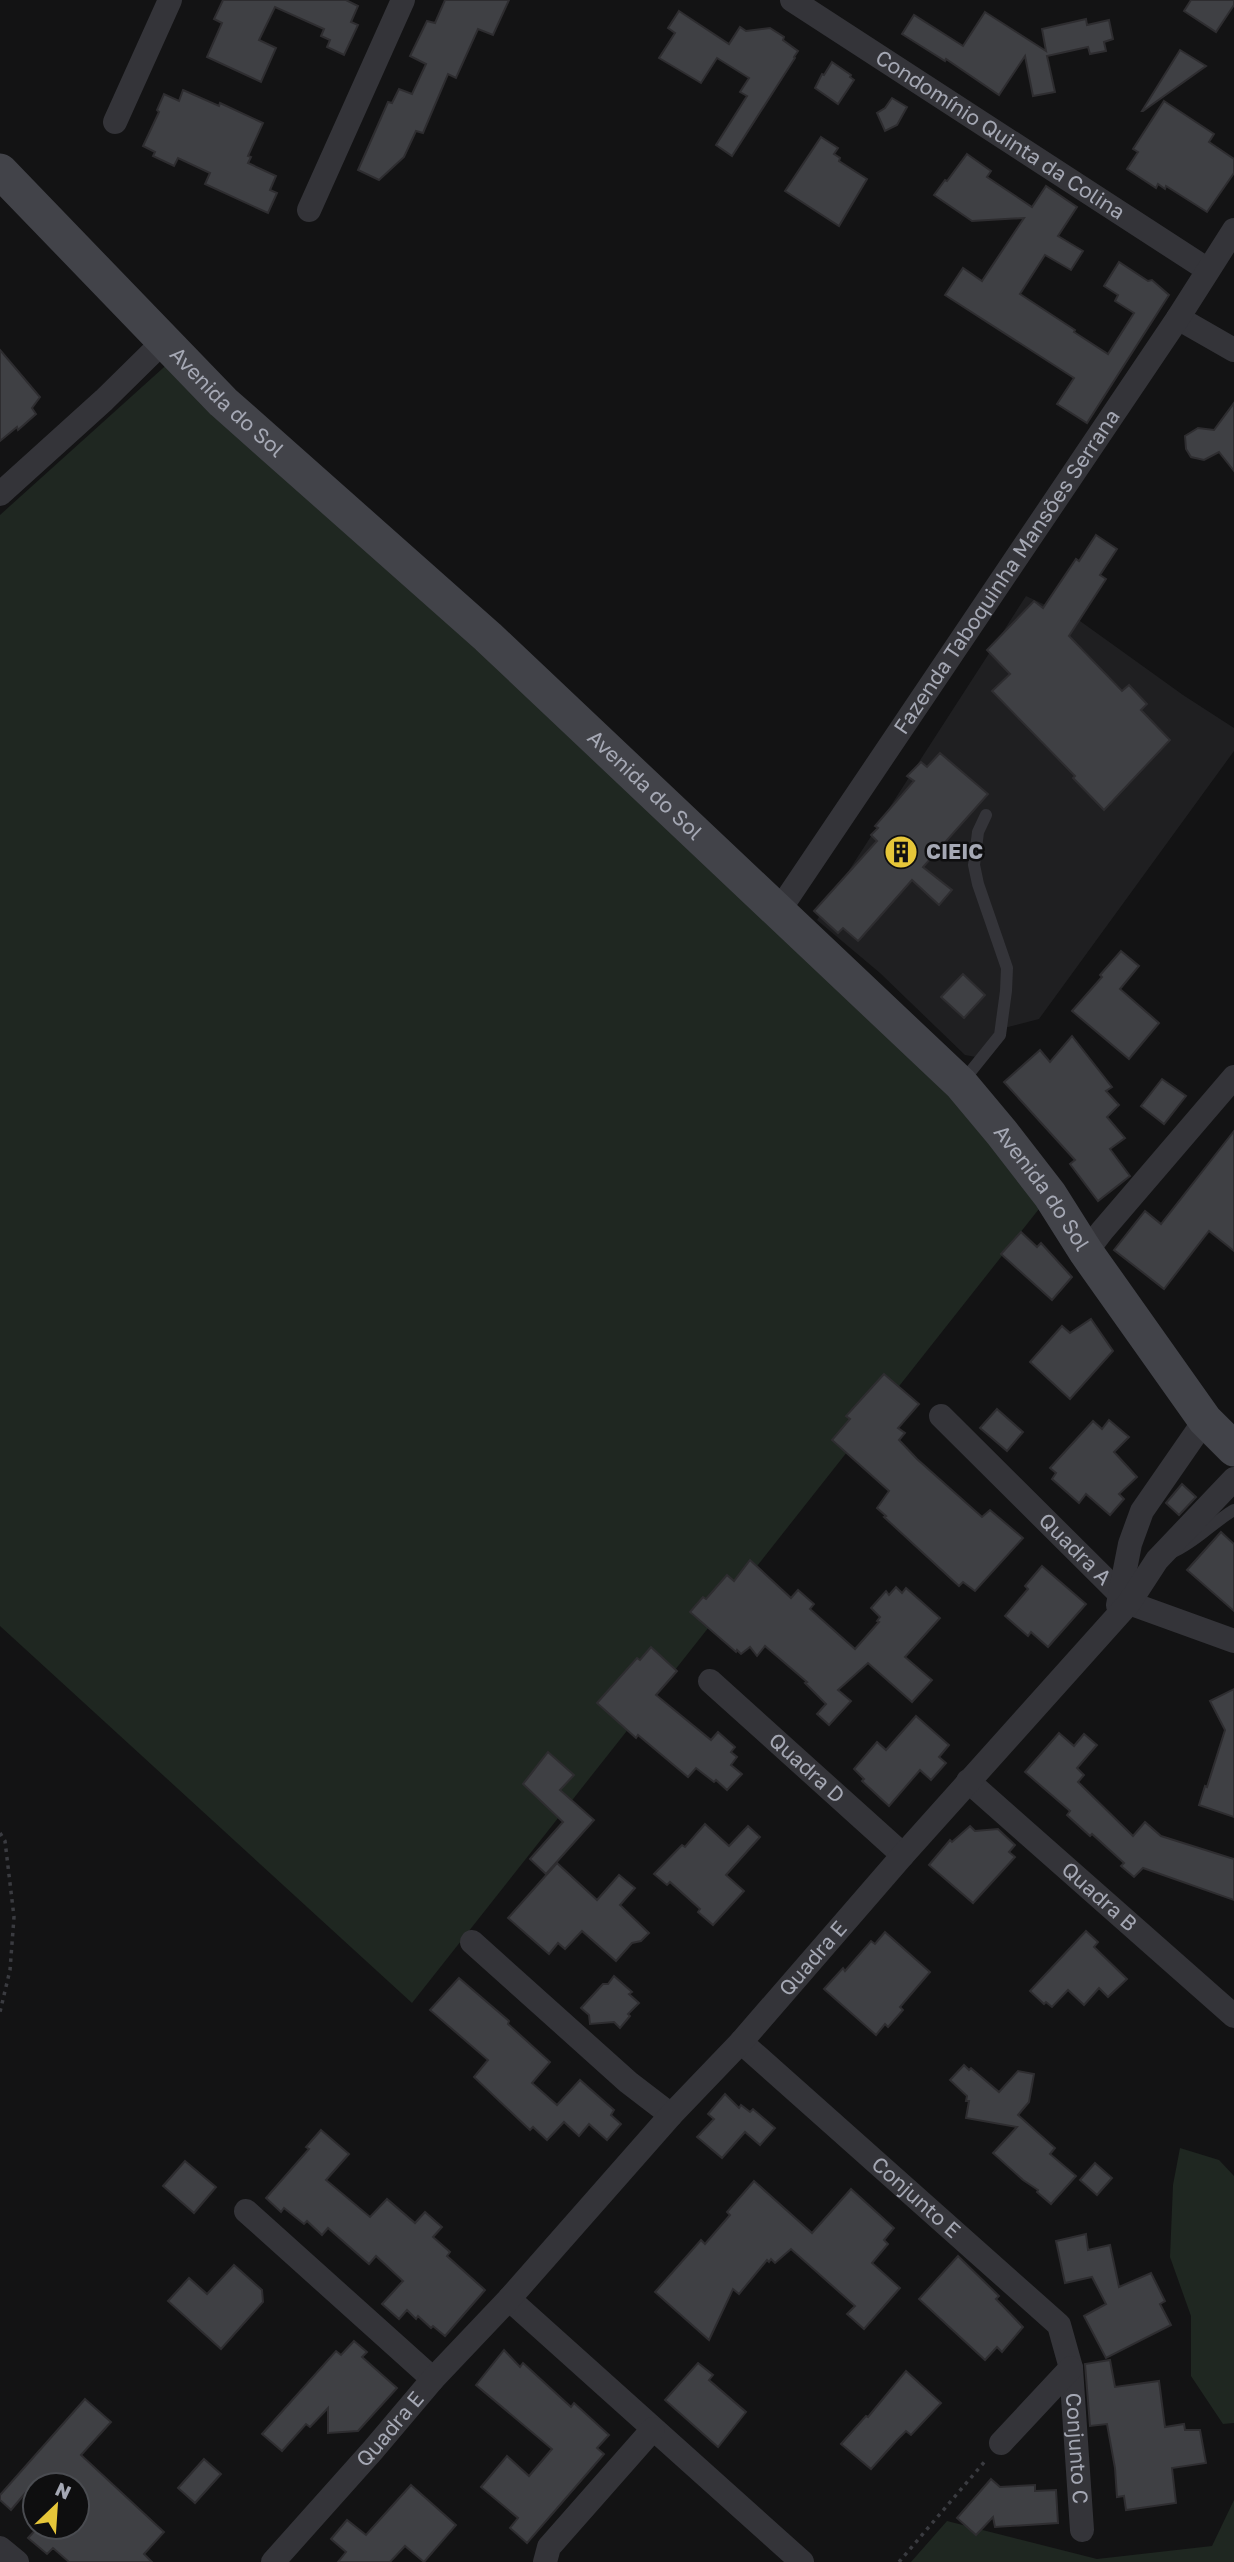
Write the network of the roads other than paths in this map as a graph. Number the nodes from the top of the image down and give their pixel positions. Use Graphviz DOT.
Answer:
graph roads {
  1 [pos="170,0"];
  2 [pos="403,0"];
  3 [pos="792,0"];
  4 [pos="115,122"];
  5 [pos="0,171"];
  6 [pos="309,210"];
  7 [pos="1234,230"];
  8 [pos="1208,270"];
  9 [pos="1178,318"];
  10 [pos="165,340"];
  11 [pos="1234,350"];
  12 [pos="0,494"];
  13 [pos="986,815"];
  14 [pos="778,912"];
  15 [pos="1234,1077"];
  16 [pos="961,1084"];
  17 [pos="1086,1252"];
  18 [pos="941,1416"];
  19 [pos="1205,1420"];
  20 [pos="1234,1449"];
  21 [pos="1234,1479"];
  22 [pos="1234,1510"];
  23 [pos="1157,1560"];
  24 [pos="1122,1604"];
  25 [pos="1234,1641"];
  26 [pos="710,1681"];
  27 [pos="968,1781"];
  28 [pos="903,1855"];
  29 [pos="472,1942"];
  30 [pos="1233,2012"];
  31 [pos="741,2042"];
  32 [pos="671,2115"];
  33 [pos="246,2211"];
  34 [pos="509,2299"];
  35 [pos="1071,2368"];
  36 [pos="433,2379"];
  37 [pos="653,2429"];
  38 [pos="1001,2442"];
  39 [pos="1082,2530"];
  40 [pos="0,2548"];
  41 [pos="17,2562"];
  42 [pos="273,2562"];
  43 [pos="545,2562"];
  44 [pos="802,2562"];
  1 -- 4 [label="street"];
  2 -- 6 [label="street"];
  3 -- 8 [label="street, Condomínio Quinta da Colina"];
  5 -- 10 [label="street, Avenida do Sol"];
  7 -- 8 [label="street, Fazenda Taboquinha Mansões Serrana"];
  8 -- 9 [label="street, Fazenda Taboquinha Mansões Serrana"];
  9 -- 11 [label="street"];
  9 -- 14 [label="street, Fazenda Taboquinha Mansões Serrana"];
  10 -- 12 [label="street"];
  10 -- 14 [label="street, Avenida do Sol"];
  13 -- 16 [label="lane"];
  14 -- 16 [label="street, Avenida do Sol"];
  15 -- 17 [label="street"];
  16 -- 17 [label="street, Avenida do Sol"];
  17 -- 19 [label="street, Avenida do Sol"];
  18 -- 24 [label="street, Quadra A"];
  19 -- 20 [label="street, Avenida do Sol"];
  19 -- 24 [label="street"];
  21 -- 23 [label="street, Quadra E"];
  22 -- 23 [label="lane"];
  23 -- 24 [label="street, Quadra E"];
  24 -- 25 [label="street, Quadra A"];
  24 -- 27 [label="street, Quadra E"];
  26 -- 28 [label="street, Quadra D"];
  27 -- 28 [label="street, Quadra E"];
  27 -- 30 [label="street, Quadra B"];
  28 -- 31 [label="street, Quadra E"];
  29 -- 32 [label="street"];
  31 -- 32 [label="street, Quadra E"];
  31 -- 35 [label="street, Conjunto E"];
  32 -- 34 [label="street, Quadra E"];
  33 -- 36 [label="street"];
  34 -- 36 [label="street, Quadra E"];
  34 -- 37 [label="street"];
  35 -- 38 [label="street"];
  35 -- 39 [label="street, Conjunto C"];
  36 -- 42 [label="street, Quadra E"];
  37 -- 43 [label="street"];
  37 -- 44 [label="street"];
  40 -- 41 [label="street"];
}
